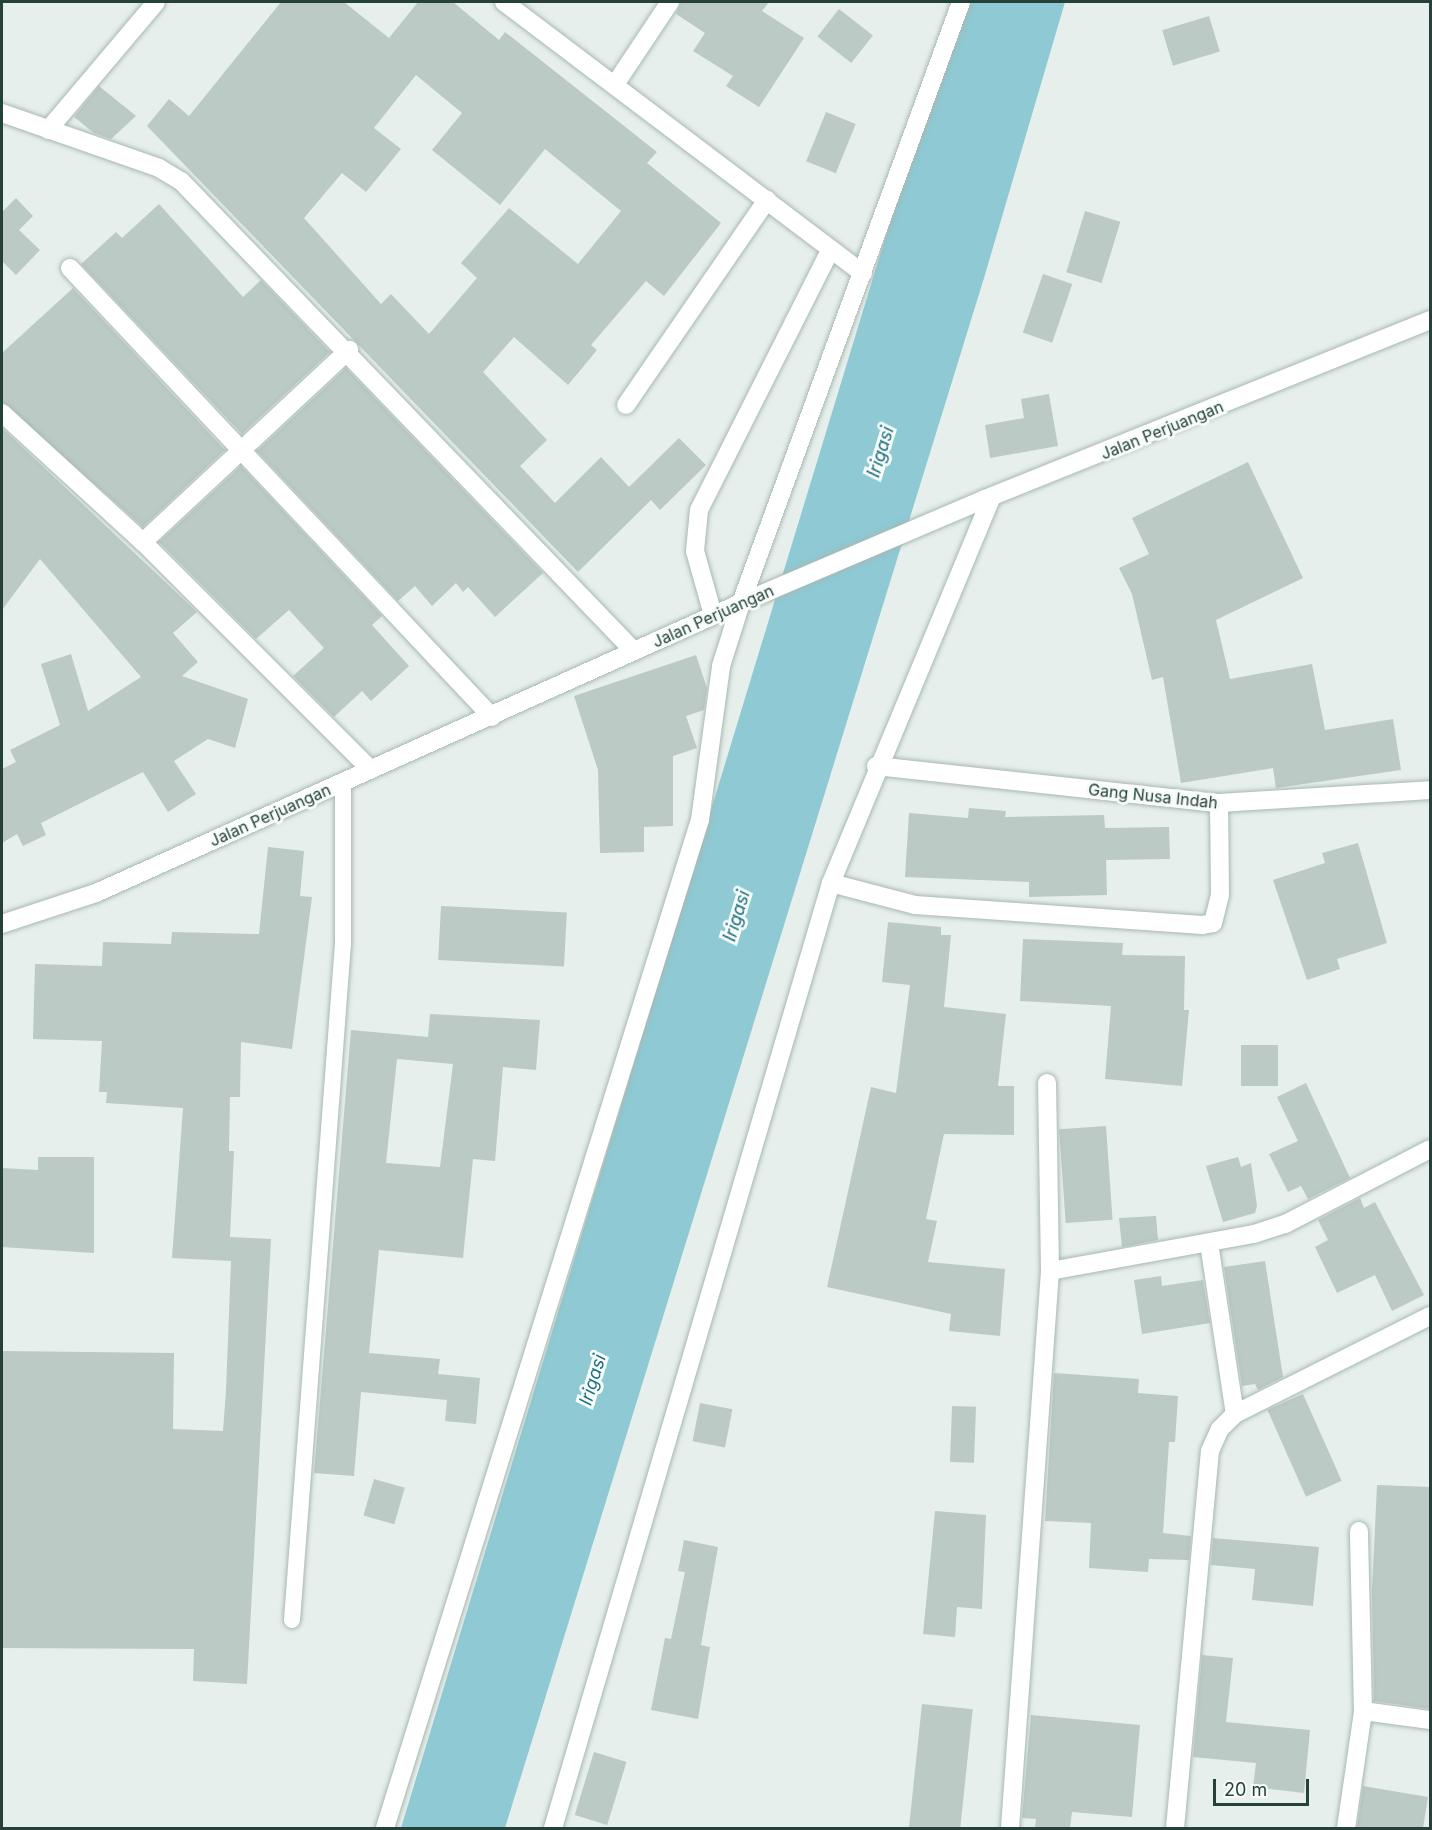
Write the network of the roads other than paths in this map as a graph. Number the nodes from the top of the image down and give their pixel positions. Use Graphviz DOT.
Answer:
graph roads {
  1 [pos="156,2"];
  2 [pos="504,2"];
  3 [pos="670,2"];
  4 [pos="961,2"];
  5 [pos="616,83"];
  6 [pos="2,113"];
  7 [pos="48,130"];
  8 [pos="767,200"];
  9 [pos="831,249"];
  10 [pos="70,268"];
  11 [pos="863,274"];
  12 [pos="1431,321"];
  13 [pos="349,351"];
  14 [pos="626,405"];
  15 [pos="2,413"];
  16 [pos="243,448"];
  17 [pos="988,498"];
  18 [pos="143,542"];
  19 [pos="747,600"];
  20 [pos="713,615"];
  21 [pos="634,651"];
  22 [pos="492,717"];
  23 [pos="876,766"];
  24 [pos="370,769"];
  25 [pos="343,782"];
  26 [pos="1431,790"];
  27 [pos="1219,803"];
  28 [pos="831,883"];
  29 [pos="2,924"];
  30 [pos="1047,1083"];
  31 [pos="1431,1149"];
  32 [pos="1209,1244"];
  33 [pos="1050,1271"];
  34 [pos="1431,1316"];
  35 [pos="1236,1414"];
  36 [pos="1359,1531"];
  37 [pos="292,1620"];
  38 [pos="1363,1711"];
  39 [pos="1431,1720"];
  40 [pos="385,1828"];
  41 [pos="553,1828"];
  42 [pos="1010,1828"];
  43 [pos="1175,1828"];
  44 [pos="1346,1828"];
  1 -- 7 [label="street"];
  2 -- 5 [label="street"];
  3 -- 5 [label="street"];
  4 -- 11 [label="street"];
  5 -- 8 [label="street"];
  6 -- 7 [label="street"];
  7 -- 13 [label="street"];
  8 -- 9 [label="street"];
  8 -- 14 [label="street"];
  9 -- 11 [label="street"];
  9 -- 20 [label="street"];
  10 -- 16 [label="street"];
  11 -- 19 [label="street"];
  12 -- 17 [label="street, Jalan Perjuangan"];
  13 -- 16 [label="street"];
  13 -- 21 [label="street"];
  15 -- 18 [label="street"];
  16 -- 18 [label="street"];
  16 -- 22 [label="street"];
  17 -- 19 [label="street, Jalan Perjuangan"];
  17 -- 23 [label="street"];
  18 -- 24 [label="street"];
  19 -- 20 [label="street, Jalan Perjuangan"];
  19 -- 40 [label="street"];
  20 -- 21 [label="street, Jalan Perjuangan"];
  21 -- 22 [label="street, Jalan Perjuangan"];
  22 -- 24 [label="street, Jalan Perjuangan"];
  23 -- 27 [label="street, Gang Nusa Indah"];
  23 -- 28 [label="street"];
  24 -- 25 [label="street, Jalan Perjuangan"];
  25 -- 29 [label="street, Jalan Perjuangan"];
  25 -- 37 [label="lane"];
  26 -- 27 [label="street, Gang Nusa Indah"];
  27 -- 28 [label="street"];
  28 -- 41 [label="street"];
  30 -- 33 [label="street"];
  31 -- 32 [label="street"];
  32 -- 33 [label="street"];
  32 -- 35 [label="street"];
  33 -- 42 [label="street"];
  34 -- 35 [label="street"];
  35 -- 43 [label="street"];
  36 -- 38 [label="street"];
  38 -- 39 [label="street"];
  38 -- 44 [label="street"];
}
